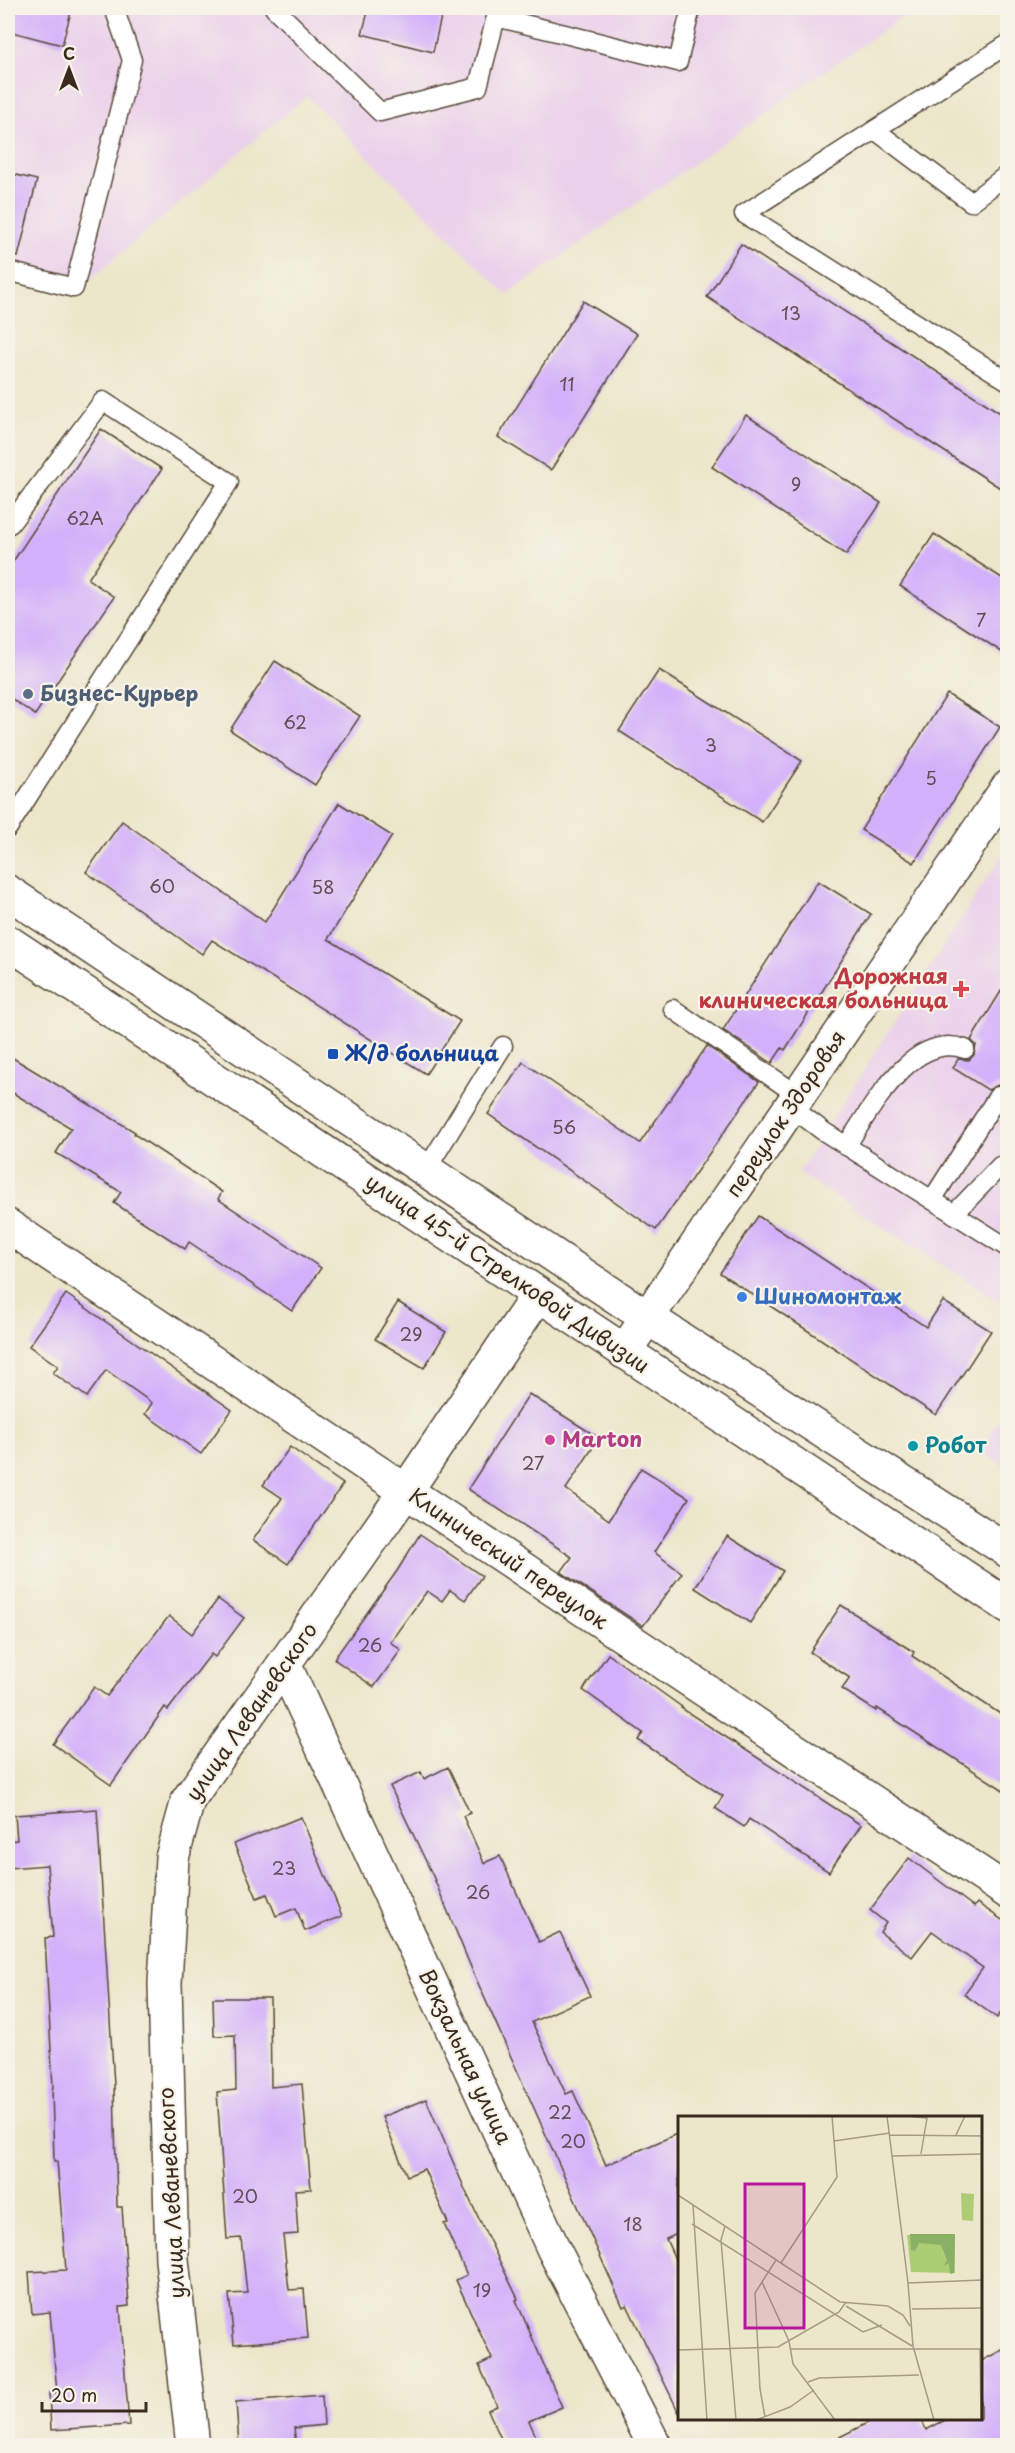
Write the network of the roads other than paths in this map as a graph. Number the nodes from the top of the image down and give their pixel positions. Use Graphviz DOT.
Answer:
graph roads {
  1 [pos="114,8"];
  2 [pos="274,8"];
  3 [pos="691,8"];
  4 [pos="1008,44"];
  5 [pos="875,130"];
  6 [pos="1008,174"];
  7 [pos="8,271"];
  8 [pos="1008,381"];
  9 [pos="8,522"];
  10 [pos="1008,787"];
  11 [pos="8,828"];
  12 [pos="8,892"];
  13 [pos="8,942"];
  14 [pos="673,1010"];
  15 [pos="503,1047"];
  16 [pos="964,1049"];
  17 [pos="998,1096"];
  18 [pos="795,1101"];
  19 [pos="846,1146"];
  20 [pos="1008,1163"];
  21 [pos="426,1170"];
  22 [pos="932,1200"];
  23 [pos="954,1214"];
  24 [pos="8,1226"];
  25 [pos="1008,1248"];
  26 [pos="538,1295"];
  27 [pos="648,1318"];
  28 [pos="624,1352"];
  29 [pos="406,1491"];
  30 [pos="1008,1551"];
  31 [pos="1008,1606"];
  32 [pos="284,1664"];
  33 [pos="1008,1892"];
  34 [pos="193,2445"];
  35 [pos="655,2445"];
  1 -- 7 [label="lane"];
  2 -- 3 [label="lane"];
  4 -- 5 [label="lane"];
  5 -- 6 [label="lane"];
  5 -- 8 [label="lane"];
  9 -- 11 [label="lane"];
  10 -- 18 [label="street, переулок Здоровья"];
  12 -- 21 [label="street, улица 45-й Стрелковой Дивизии"];
  13 -- 26 [label="street, улица 45-й Стрелковой Дивизии"];
  14 -- 18 [label="lane"];
  15 -- 21 [label="lane"];
  16 -- 19 [label="lane"];
  17 -- 22 [label="lane"];
  18 -- 19 [label="lane"];
  18 -- 27 [label="street, переулок Здоровья"];
  19 -- 22 [label="lane"];
  20 -- 23 [label="lane"];
  21 -- 27 [label="street, улица 45-й Стрелковой Дивизии"];
  22 -- 23 [label="lane"];
  23 -- 25 [label="lane"];
  24 -- 29 [label="street, Клинический переулок"];
  26 -- 28 [label="street, улица 45-й Стрелковой Дивизии"];
  26 -- 29 [label="street, улица Леваневского"];
  27 -- 28 [label="street, переулок Здоровья"];
  27 -- 30 [label="street, улица 45-й Стрелковой Дивизии"];
  28 -- 31 [label="street, улица 45-й Стрелковой Дивизии"];
  29 -- 32 [label="street, улица Леваневского"];
  29 -- 33 [label="street, Клинический переулок"];
  32 -- 34 [label="street, улица Леваневского"];
  32 -- 35 [label="street, Вокзальная улица"];
}
